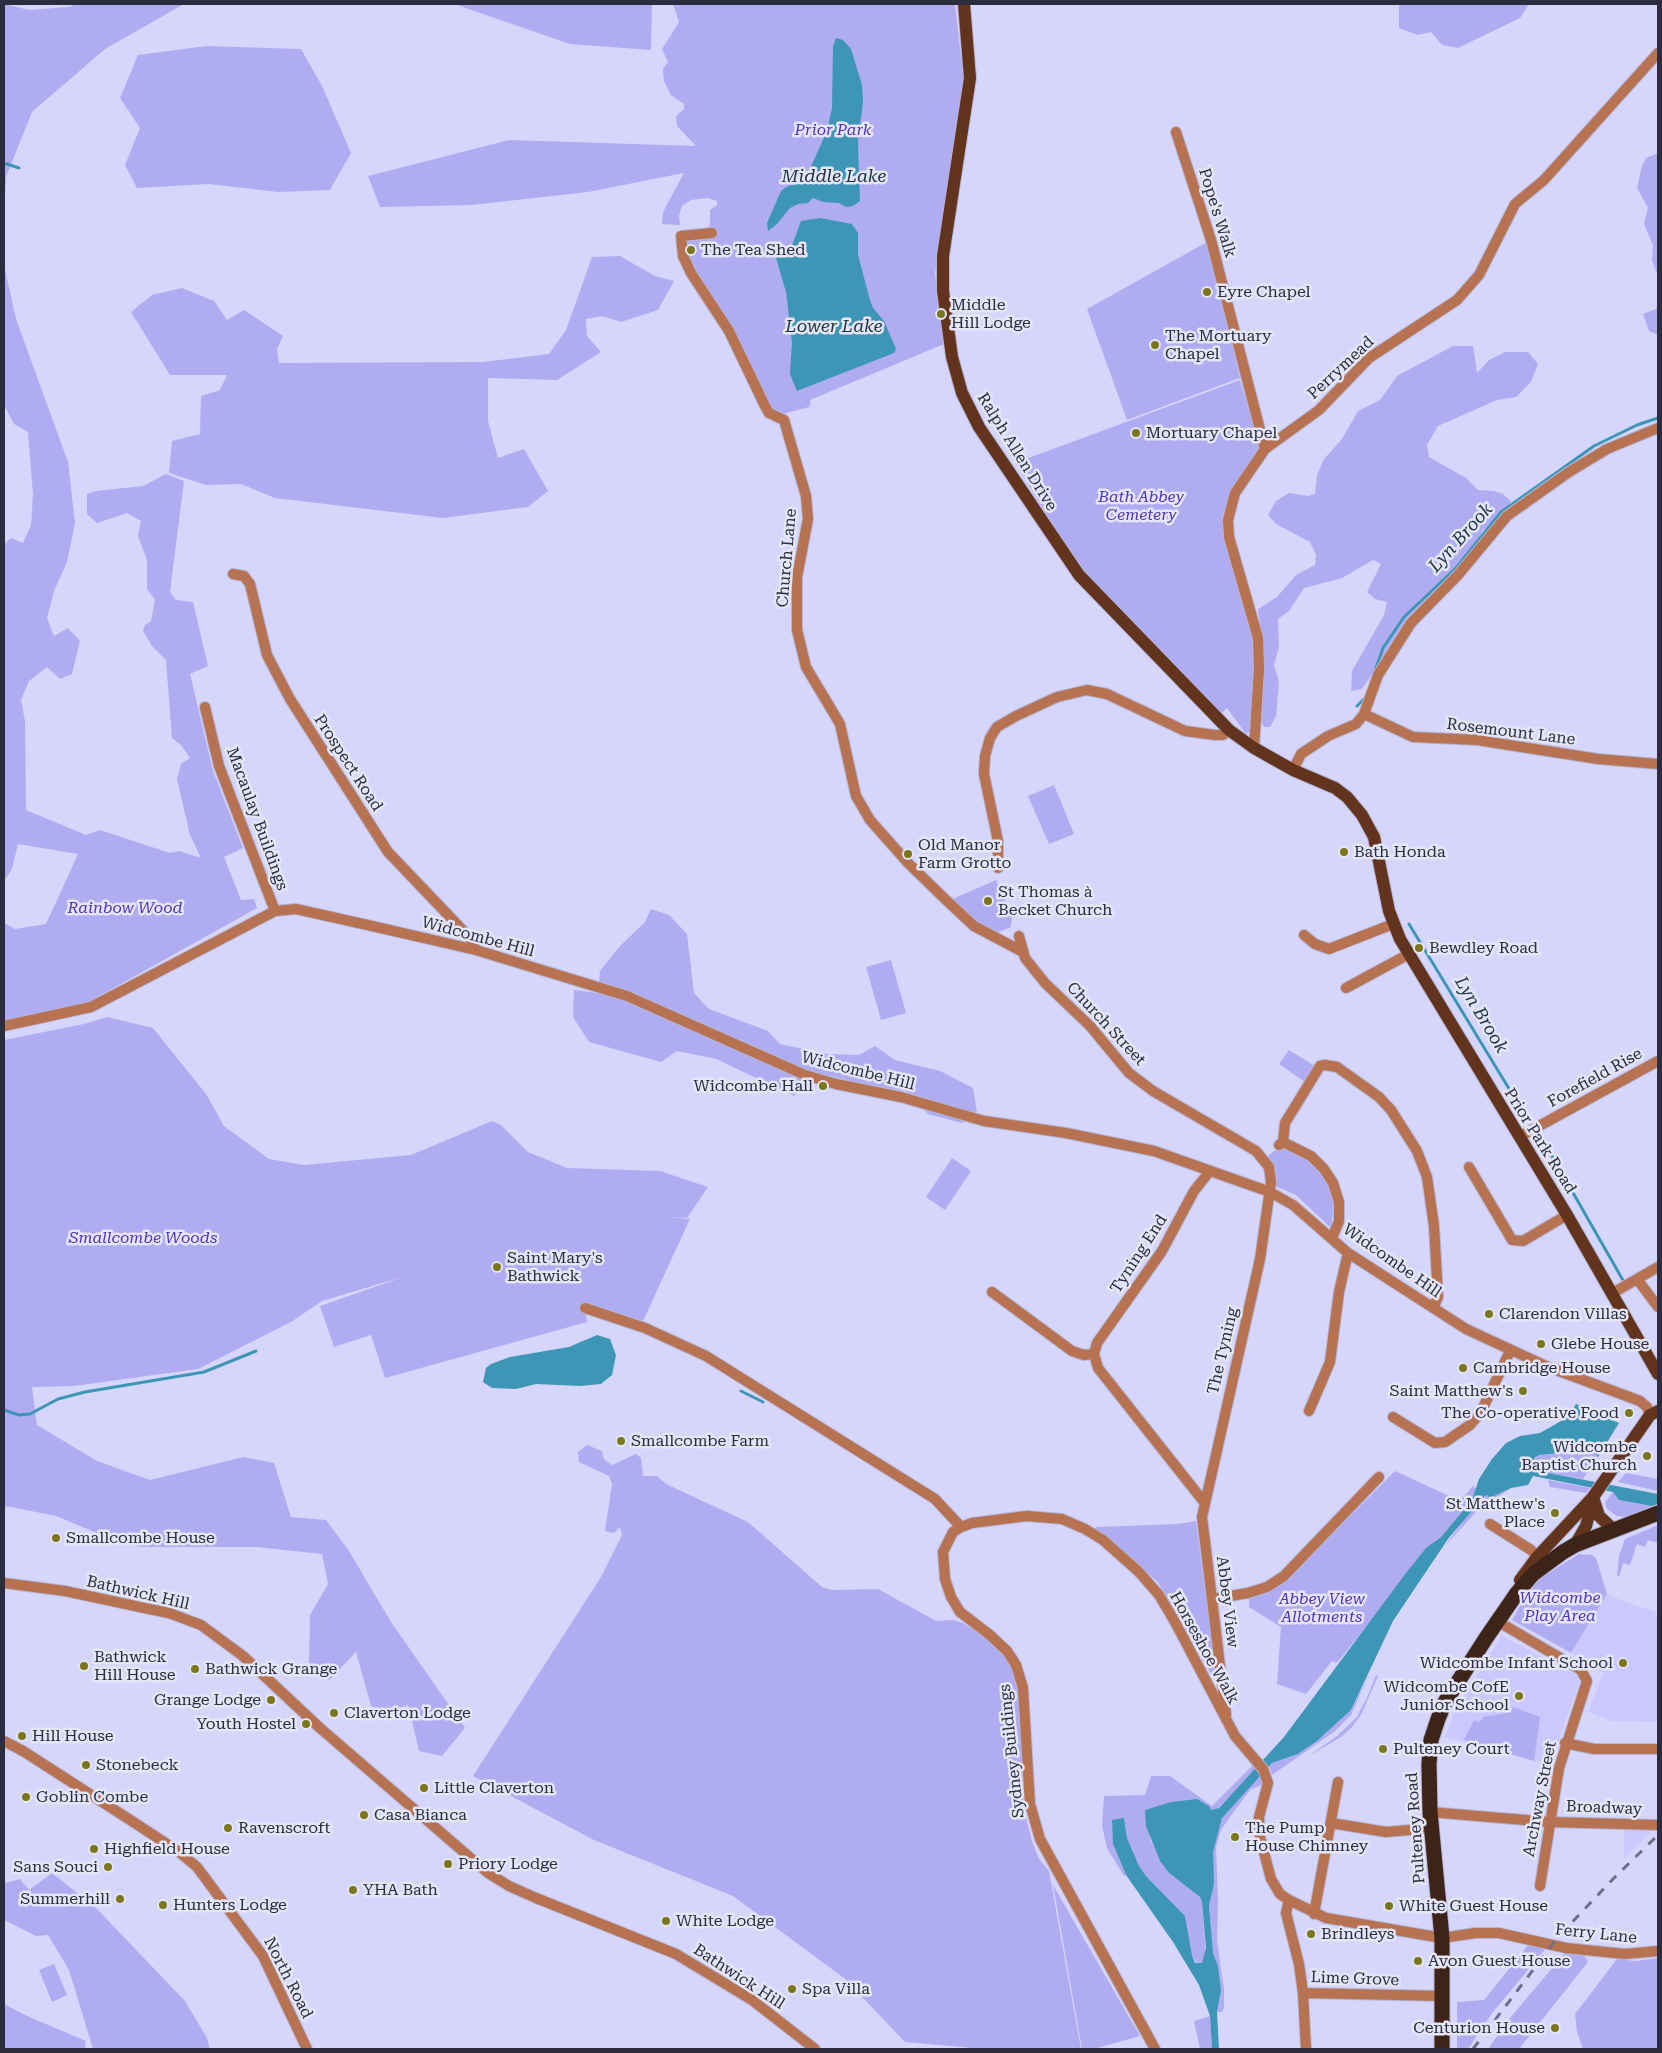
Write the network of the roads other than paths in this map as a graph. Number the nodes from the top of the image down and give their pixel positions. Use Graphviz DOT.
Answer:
graph roads {
  1 [pos="964,4"];
  2 [pos="1658,53"];
  3 [pos="1176,132"];
  4 [pos="712,234"];
  5 [pos="1658,428"];
  6 [pos="1265,449"];
  7 [pos="233,574"];
  8 [pos="205,707"];
  9 [pos="1364,714"];
  10 [pos="1229,730"];
  11 [pos="1254,748"];
  12 [pos="1658,764"];
  13 [pos="1293,770"];
  14 [pos="998,868"];
  15 [pos="275,911"];
  16 [pos="1393,924"];
  17 [pos="1019,936"];
  18 [pos="1304,936"];
  19 [pos="476,950"];
  20 [pos="1022,951"];
  21 [pos="1409,954"];
  22 [pos="1346,988"];
  23 [pos="4,1026"];
  24 [pos="1658,1061"];
  25 [pos="1519,1137"];
  26 [pos="1469,1167"];
  27 [pos="1210,1171"];
  28 [pos="1270,1192"];
  29 [pos="1566,1216"];
  30 [pos="1332,1238"];
  31 [pos="1348,1253"];
  32 [pos="1658,1267"];
  33 [pos="1637,1279"];
  34 [pos="992,1292"];
  35 [pos="1612,1294"];
  36 [pos="1658,1307"];
  37 [pos="585,1308"];
  38 [pos="1433,1308"];
  39 [pos="1510,1351"];
  40 [pos="1094,1354"];
  41 [pos="1658,1374"];
  42 [pos="1309,1412"];
  43 [pos="1654,1413"];
  44 [pos="1393,1417"];
  45 [pos="1379,1478"];
  46 [pos="1595,1495"];
  47 [pos="1204,1502"];
  48 [pos="1658,1513"];
  49 [pos="1202,1517"];
  50 [pos="1490,1524"];
  51 [pos="961,1527"];
  52 [pos="1614,1530"];
  53 [pos="1576,1545"];
  54 [pos="1541,1561"];
  55 [pos="4,1583"];
  56 [pos="1212,1599"];
  57 [pos="1497,1621"];
  58 [pos="1227,1721"];
  59 [pos="4,1741"];
  60 [pos="1565,1743"];
  61 [pos="1658,1749"];
  62 [pos="1266,1776"];
  63 [pos="1338,1782"];
  64 [pos="1430,1812"];
  65 [pos="1549,1822"];
  66 [pos="1331,1823"];
  67 [pos="1658,1825"];
  68 [pos="1432,1828"];
  69 [pos="1540,1886"];
  70 [pos="1289,1900"];
  71 [pos="1314,1914"];
  72 [pos="1442,1938"];
  73 [pos="1658,1951"];
  74 [pos="1302,1993"];
  75 [pos="1442,1996"];
  76 [pos="307,2049"];
  77 [pos="815,2049"];
  78 [pos="1154,2049"];
  79 [pos="1306,2049"];
  80 [pos="1442,2049"];
  1 -- 10 [label="main road, Ralph Allen Drive"];
  2 -- 6 [label="street, Perrymead"];
  3 -- 6 [label="street, Pope's Walk"];
  4 -- 20 [label="street, Church Lane"];
  5 -- 9 [label="street"];
  6 -- 11 [label="street, Perrymead"];
  7 -- 19 [label="street, Prospect Road"];
  8 -- 15 [label="street, Macaulay Buildings"];
  9 -- 12 [label="street, Rosemount Lane"];
  9 -- 13 [label="street"];
  10 -- 11 [label="main road, Ralph Allen Drive"];
  10 -- 14 [label="street"];
  11 -- 13 [label="main road, Prior Park Road"];
  13 -- 16 [label="main road, Prior Park Road"];
  15 -- 19 [label="street, Widcombe Hill"];
  15 -- 23 [label="street, Widcombe Hill"];
  16 -- 18 [label="street"];
  16 -- 21 [label="main road, Prior Park Road"];
  17 -- 20 [label="street, Church Street"];
  19 -- 27 [label="street, Widcombe Hill"];
  20 -- 28 [label="street, Church Street"];
  21 -- 22 [label="street"];
  21 -- 25 [label="main road, Prior Park Road"];
  24 -- 25 [label="street, Forefield Rise"];
  25 -- 29 [label="main road, Prior Park Road"];
  26 -- 29 [label="street"];
  27 -- 28 [label="street, Widcombe Hill"];
  27 -- 40 [label="street, Tyning End"];
  28 -- 30 [label="street, Widcombe Hill"];
  28 -- 47 [label="street, The Tyning"];
  29 -- 35 [label="main road, Prior Park Road"];
  30 -- 31 [label="street, Widcombe Hill"];
  30 -- 38 [label="street"];
  31 -- 38 [label="street, Widcombe Hill"];
  31 -- 42 [label="street"];
  32 -- 33 [label="street"];
  33 -- 35 [label="street"];
  33 -- 36 [label="street"];
  34 -- 40 [label="street"];
  35 -- 41 [label="main road, Prior Park Road"];
  37 -- 51 [label="street"];
  38 -- 39 [label="street, Widcombe Hill"];
  39 -- 43 [label="street, Widcombe Hill"];
  39 -- 44 [label="street"];
  40 -- 47 [label="street"];
  43 -- 46 [label="main road, Pulteney Road"];
  45 -- 56 [label="street"];
  46 -- 52 [label="main road"];
  46 -- 53 [label="main road"];
  46 -- 54 [label="main road, Pulteney Road"];
  47 -- 49 [label="street, The Tyning"];
  48 -- 52 [label="highway"];
  49 -- 56 [label="street, Abbey View"];
  50 -- 54 [label="street"];
  51 -- 58 [label="street, Horseshoe Walk"];
  51 -- 78 [label="street, Sydney Buildings"];
  52 -- 53 [label="highway"];
  53 -- 54 [label="highway"];
  54 -- 57 [label="highway, Pulteney Road"];
  55 -- 77 [label="street, Bathwick Hill"];
  56 -- 58 [label="street, Abbey View"];
  57 -- 60 [label="street, Archway Street"];
  57 -- 64 [label="highway, Pulteney Road"];
  58 -- 62 [label="street, Horseshoe Walk"];
  59 -- 76 [label="street, North Road"];
  60 -- 61 [label="street"];
  60 -- 65 [label="street, Archway Street"];
  62 -- 70 [label="street, Ferry Lane"];
  63 -- 66 [label="street"];
  64 -- 65 [label="street, Broadway"];
  64 -- 68 [label="highway, Pulteney Road"];
  65 -- 67 [label="street, Broadway"];
  65 -- 69 [label="street, Archway Street"];
  66 -- 68 [label="street"];
  66 -- 71 [label="street"];
  68 -- 72 [label="highway, Pulteney Road"];
  70 -- 71 [label="street, Ferry Lane"];
  70 -- 74 [label="street, Lime Grove"];
  71 -- 72 [label="street, Ferry Lane"];
  72 -- 73 [label="street, Ferry Lane"];
  72 -- 75 [label="highway, Pulteney Road"];
  74 -- 75 [label="street, Lime Grove"];
  74 -- 79 [label="street"];
  75 -- 80 [label="highway, Pulteney Road"];
}
